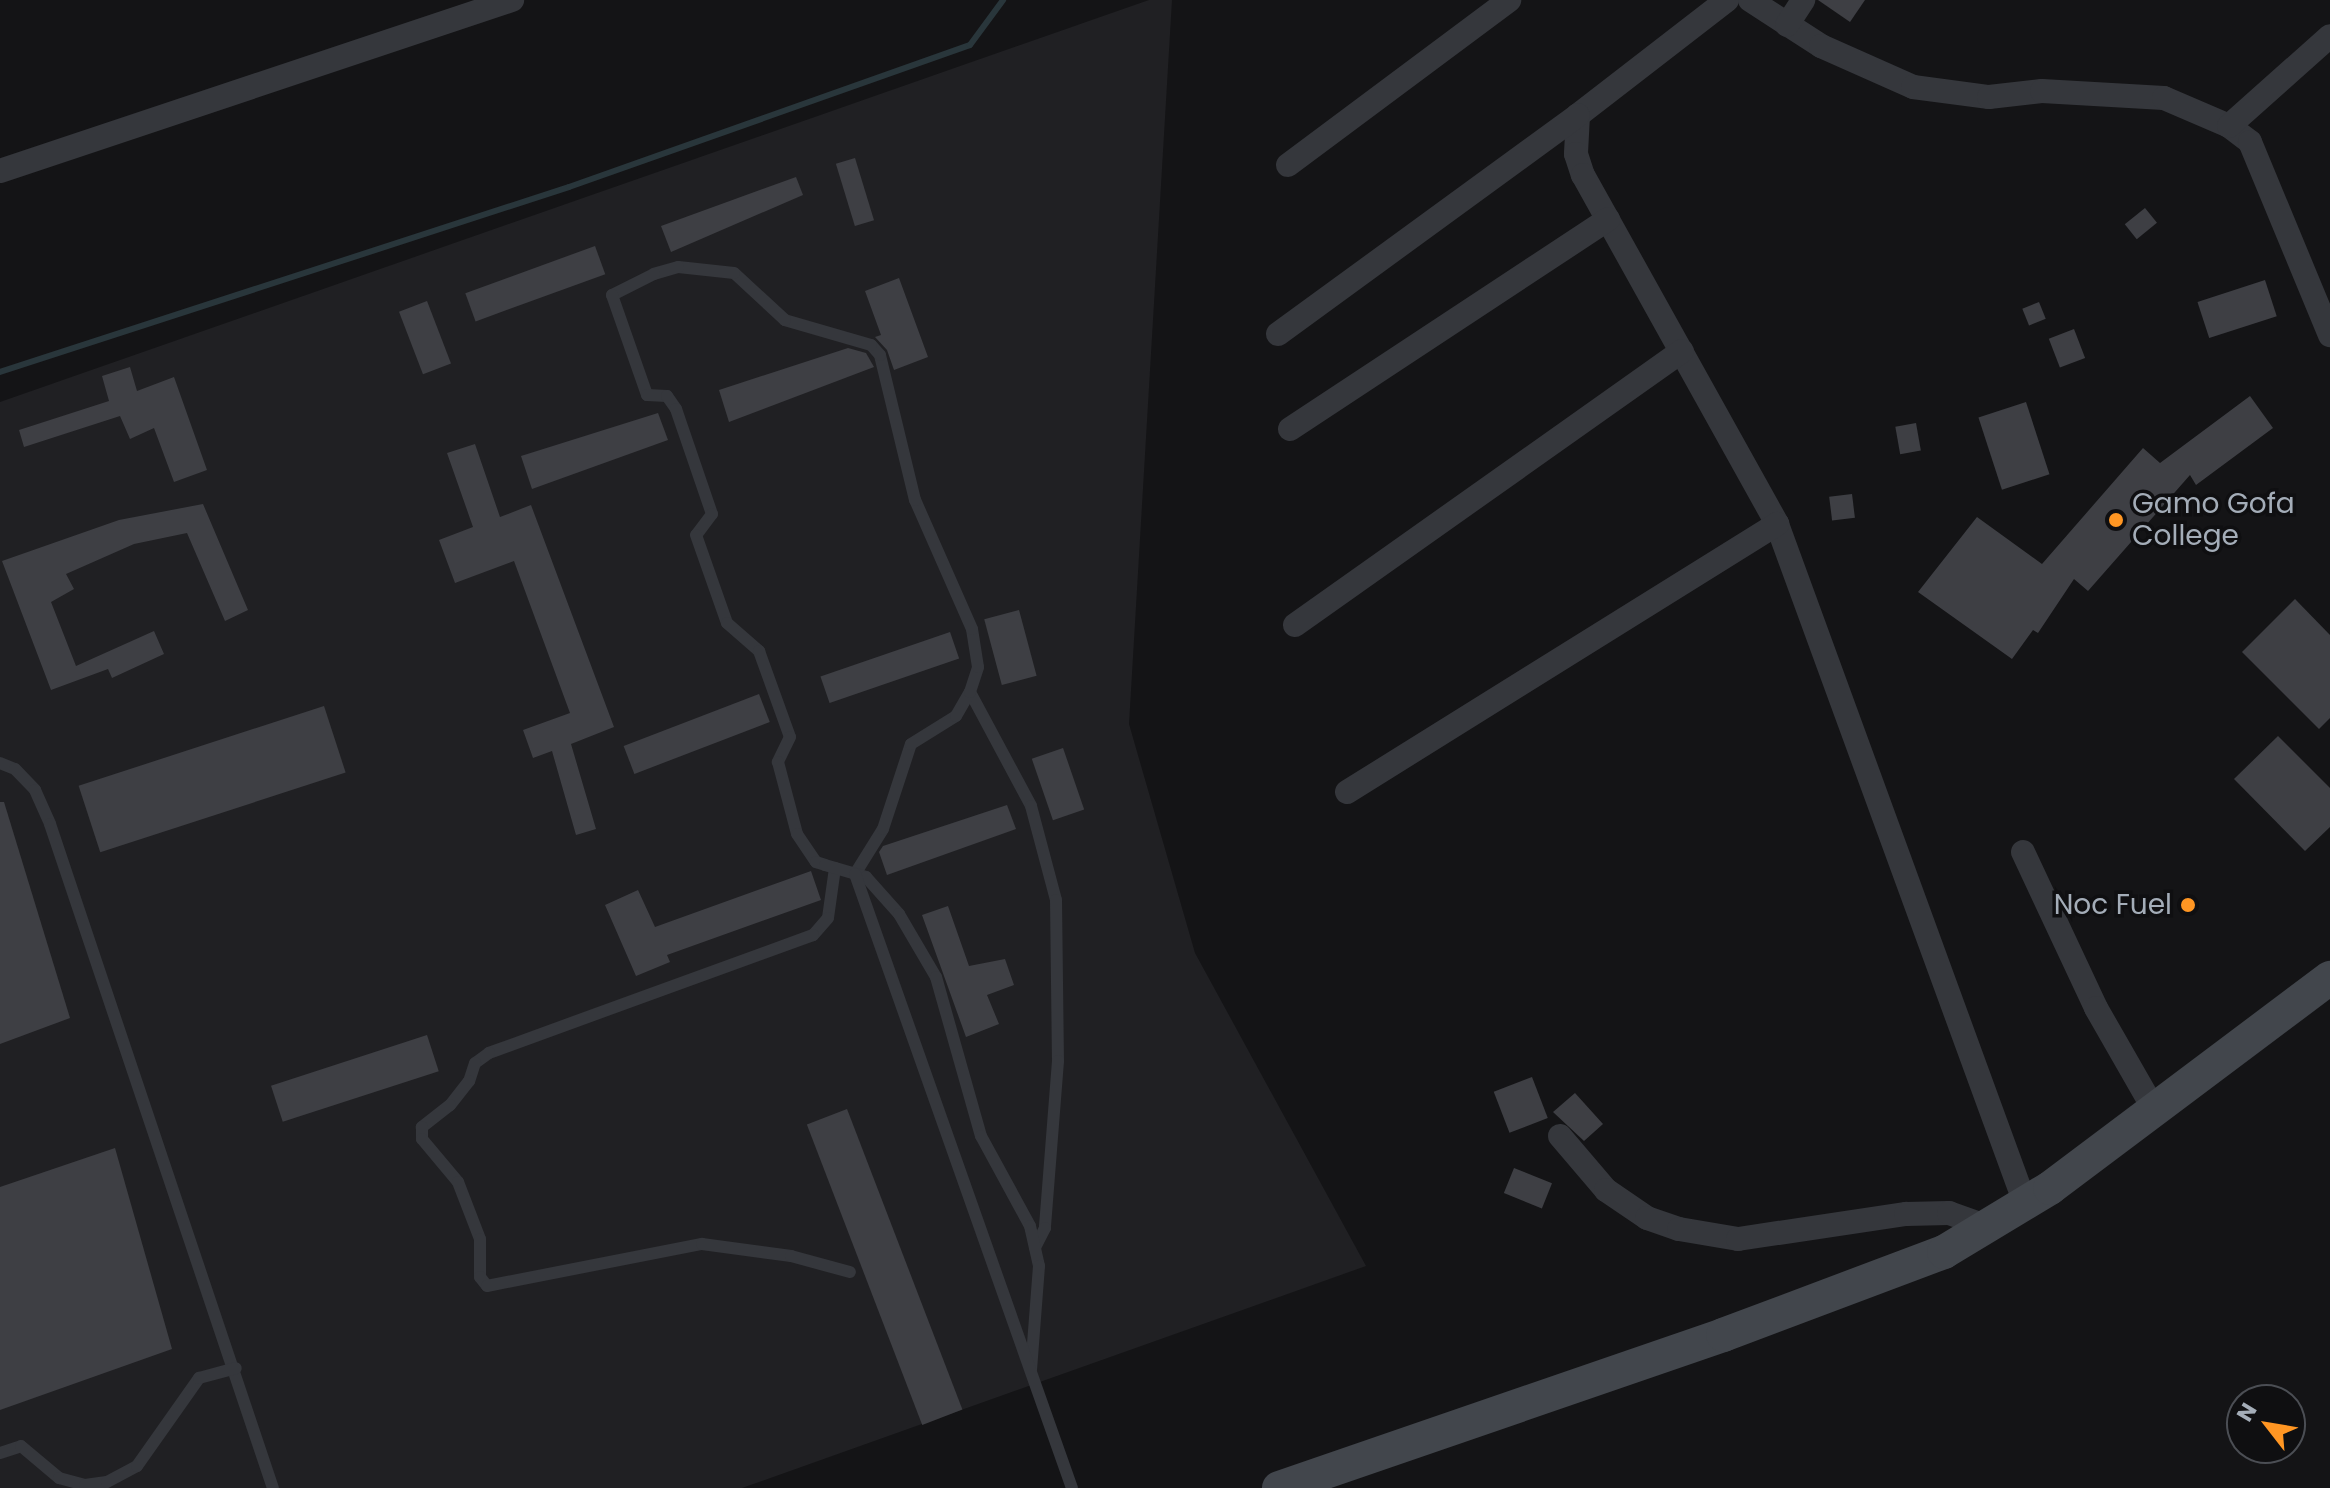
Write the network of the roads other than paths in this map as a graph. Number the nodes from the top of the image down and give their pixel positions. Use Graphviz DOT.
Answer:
graph roads {
  1 [pos="512,0"];
  2 [pos="1509,0"];
  3 [pos="1727,0"];
  4 [pos="1750,0"];
  5 [pos="1803,0"];
  6 [pos="1787,25"];
  7 [pos="2330,36"];
  8 [pos="1578,115"];
  9 [pos="2229,126"];
  10 [pos="1288,165"];
  11 [pos="0,171"];
  12 [pos="1608,219"];
  13 [pos="1278,334"];
  14 [pos="2330,335"];
  15 [pos="1682,351"];
  16 [pos="1290,429"];
  17 [pos="1777,524"];
  18 [pos="1295,625"];
  19 [pos="970,692"];
  20 [pos="0,763"];
  21 [pos="1347,792"];
  22 [pos="2023,852"];
  23 [pos="835,868"];
  24 [pos="855,874"];
  25 [pos="2330,978"];
  26 [pos="2155,1111"];
  27 [pos="1560,1136"];
  28 [pos="2025,1203"];
  29 [pos="1988,1227"];
  30 [pos="1035,1248"];
  31 [pos="850,1272"];
  32 [pos="236,1368"];
  33 [pos="1031,1370"];
  34 [pos="0,1453"];
  35 [pos="273,1488"];
  36 [pos="1072,1488"];
  37 [pos="1279,1488"];
  1 -- 11 [label="street"];
  2 -- 10 [label="street"];
  3 -- 8 [label="street"];
  4 -- 6 [label="street"];
  5 -- 6 [label="street"];
  6 -- 9 [label="street"];
  7 -- 9 [label="street"];
  8 -- 12 [label="street"];
  8 -- 13 [label="street"];
  9 -- 14 [label="street"];
  12 -- 15 [label="street"];
  12 -- 16 [label="street"];
  15 -- 17 [label="street"];
  15 -- 18 [label="street"];
  17 -- 21 [label="street"];
  17 -- 28 [label="street"];
  19 -- 23 [label="lane"];
  19 -- 24 [label="lane"];
  19 -- 30 [label="lane"];
  20 -- 32 [label="lane"];
  22 -- 26 [label="street"];
  23 -- 24 [label="lane"];
  23 -- 31 [label="lane"];
  24 -- 30 [label="lane"];
  24 -- 33 [label="lane"];
  25 -- 26 [label="street"];
  26 -- 28 [label="street"];
  27 -- 29 [label="street"];
  28 -- 29 [label="street"];
  29 -- 37 [label="street"];
  30 -- 33 [label="lane"];
  32 -- 34 [label="lane"];
  32 -- 35 [label="lane"];
  33 -- 36 [label="lane"];
}
